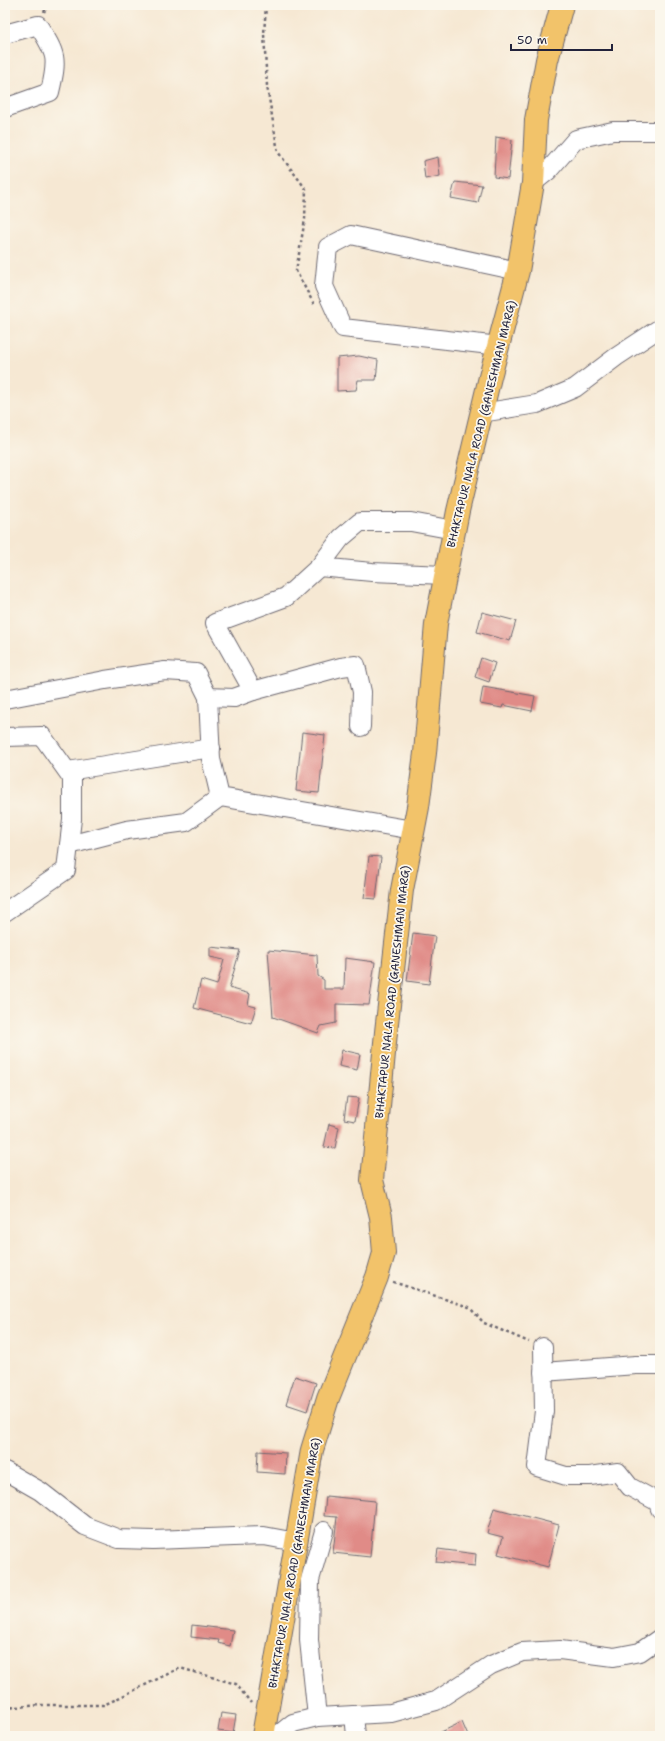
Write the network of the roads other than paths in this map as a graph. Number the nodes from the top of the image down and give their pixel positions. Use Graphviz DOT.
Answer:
graph roads {
  1 [pos="562,5"];
  2 [pos="5,34"];
  3 [pos="5,108"];
  4 [pos="660,131"];
  5 [pos="533,183"];
  6 [pos="518,271"];
  7 [pos="660,328"];
  8 [pos="499,346"];
  9 [pos="481,413"];
  10 [pos="454,530"];
  11 [pos="319,566"];
  12 [pos="445,575"];
  13 [pos="253,691"];
  14 [pos="208,697"];
  15 [pos="5,699"];
  16 [pos="361,727"];
  17 [pos="5,737"];
  18 [pos="211,748"];
  19 [pos="68,771"];
  20 [pos="220,797"];
  21 [pos="413,830"];
  22 [pos="69,845"];
  23 [pos="5,912"];
  24 [pos="543,1347"];
  25 [pos="660,1365"];
  26 [pos="543,1372"];
  27 [pos="5,1471"];
  28 [pos="660,1509"];
  29 [pos="324,1531"];
  30 [pos="296,1542"];
  31 [pos="660,1638"];
  32 [pos="354,1715"];
  33 [pos="317,1717"];
  34 [pos="268,1731"];
  35 [pos="356,1736"];
  1 -- 5 [label="main road, BHAKTAPUR NALA ROAD (GANESHMAN MARG)"];
  2 -- 3 [label="street"];
  4 -- 5 [label="street"];
  5 -- 6 [label="main road, BHAKTAPUR NALA ROAD (GANESHMAN MARG)"];
  6 -- 8 [label="main road, BHAKTAPUR NALA ROAD (GANESHMAN MARG)"];
  6 -- 8 [label="street"];
  7 -- 9 [label="street"];
  8 -- 9 [label="main road, BHAKTAPUR NALA ROAD (GANESHMAN MARG)"];
  9 -- 10 [label="main road, BHAKTAPUR NALA ROAD (GANESHMAN MARG)"];
  10 -- 11 [label="street"];
  10 -- 12 [label="main road, BHAKTAPUR NALA ROAD (GANESHMAN MARG)"];
  11 -- 12 [label="street"];
  11 -- 13 [label="street"];
  12 -- 21 [label="main road, BHAKTAPUR NALA ROAD (GANESHMAN MARG)"];
  13 -- 14 [label="street"];
  13 -- 16 [label="street"];
  14 -- 15 [label="street"];
  14 -- 18 [label="street"];
  17 -- 19 [label="street"];
  18 -- 19 [label="street"];
  18 -- 20 [label="street"];
  19 -- 22 [label="street"];
  20 -- 21 [label="street"];
  20 -- 22 [label="street"];
  21 -- 30 [label="main road, BHAKTAPUR NALA ROAD (GANESHMAN MARG)"];
  22 -- 23 [label="street"];
  24 -- 26 [label="street"];
  25 -- 26 [label="street"];
  26 -- 28 [label="street"];
  27 -- 30 [label="street"];
  29 -- 33 [label="street"];
  30 -- 34 [label="main road, BHAKTAPUR NALA ROAD (GANESHMAN MARG)"];
  31 -- 32 [label="street"];
  32 -- 33 [label="street"];
  32 -- 35 [label="street"];
  33 -- 34 [label="street"];
}
